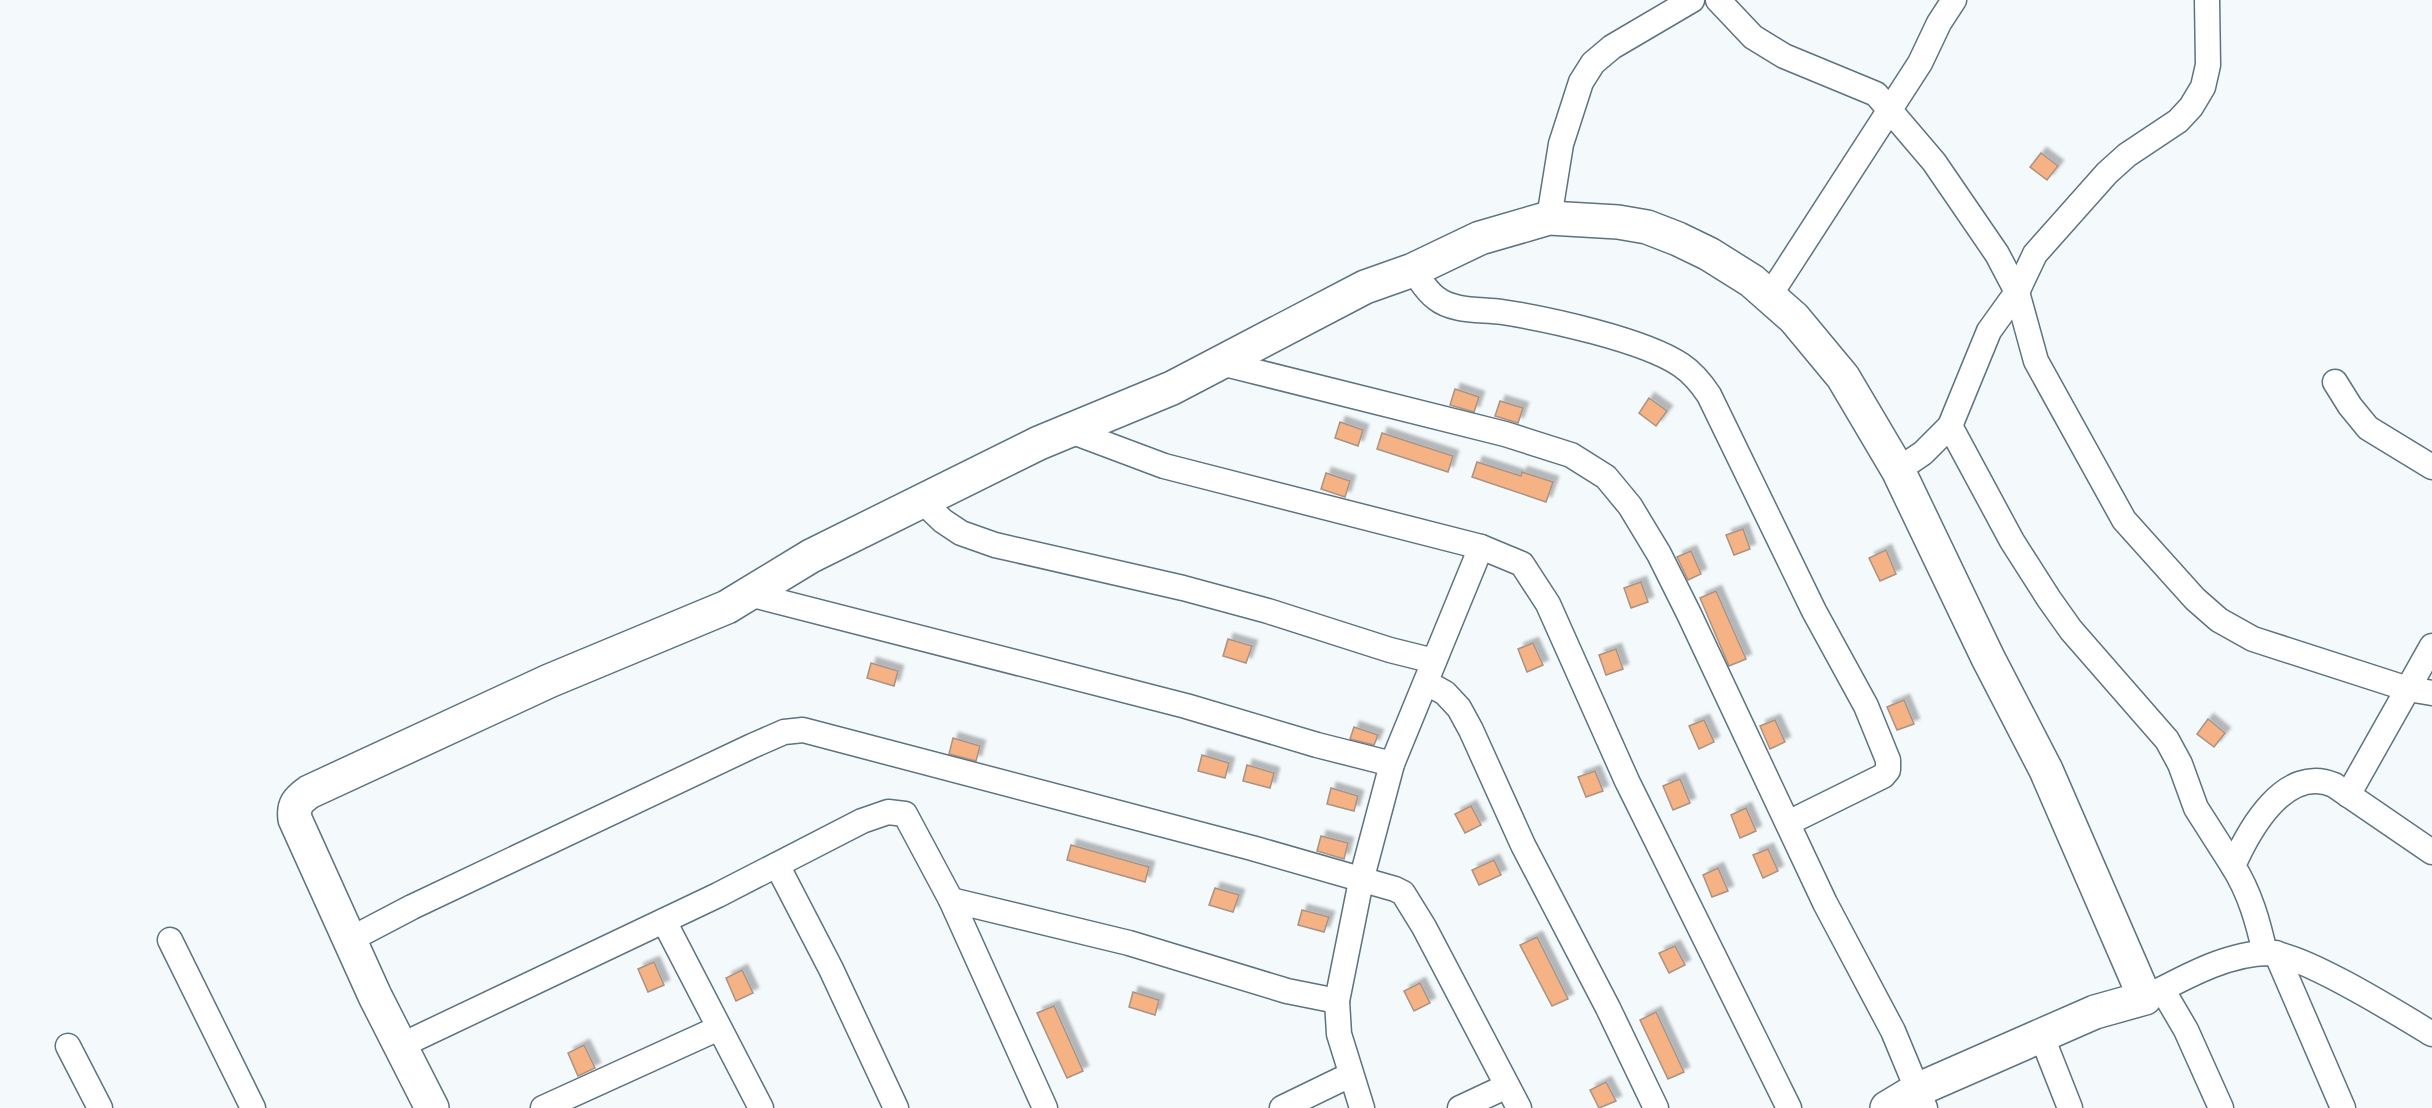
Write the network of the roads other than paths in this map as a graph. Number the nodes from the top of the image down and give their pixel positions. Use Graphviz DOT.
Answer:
graph roads {
  1 [pos="1692,0"];
  2 [pos="1718,0"];
  3 [pos="1954,0"];
  4 [pos="2207,0"];
  5 [pos="1890,111"];
  6 [pos="1549,218"];
  7 [pos="1413,270"];
  8 [pos="2017,292"];
  9 [pos="1770,295"];
  10 [pos="1221,363"];
  11 [pos="2336,382"];
  12 [pos="1950,426"];
  13 [pos="1068,430"];
  14 [pos="2432,468"];
  15 [pos="1898,470"];
  16 [pos="922,501"];
  17 [pos="1481,547"];
  18 [pos="749,594"];
  19 [pos="2432,646"];
  20 [pos="1430,672"];
  21 [pos="2408,689"];
  22 [pos="2432,693"];
  23 [pos="1392,764"];
  24 [pos="2348,795"];
  25 [pos="1788,823"];
  26 [pos="2432,852"];
  27 [pos="777,865"];
  28 [pos="2233,866"];
  29 [pos="1361,881"];
  30 [pos="951,900"];
  31 [pos="664,921"];
  32 [pos="351,939"];
  33 [pos="170,940"];
  34 [pos="2271,953"];
  35 [pos="2153,993"];
  36 [pos="1337,1001"];
  37 [pos="719,1028"];
  38 [pos="2432,1034"];
  39 [pos="2042,1037"];
  40 [pos="68,1046"];
  41 [pos="400,1046"];
  42 [pos="1350,1075"];
  43 [pos="1507,1086"];
  44 [pos="1921,1099"];
  45 [pos="100,1108"];
  46 [pos="253,1108"];
  47 [pos="432,1108"];
  48 [pos="543,1108"];
  49 [pos="761,1108"];
  50 [pos="896,1108"];
  51 [pos="1045,1108"];
  52 [pos="1282,1108"];
  53 [pos="1362,1108"];
  54 [pos="1460,1108"];
  55 [pos="1519,1108"];
  56 [pos="1656,1108"];
  57 [pos="1789,1108"];
  58 [pos="1887,1108"];
  59 [pos="2070,1108"];
  60 [pos="2222,1108"];
  61 [pos="2343,1108"];
  1 -- 6 [label="street"];
  2 -- 5 [label="street"];
  3 -- 5 [label="street"];
  4 -- 8 [label="street"];
  5 -- 8 [label="street"];
  5 -- 9 [label="street"];
  6 -- 7 [label="street"];
  6 -- 9 [label="street"];
  7 -- 10 [label="street"];
  7 -- 25 [label="street"];
  8 -- 12 [label="street"];
  8 -- 21 [label="street"];
  9 -- 15 [label="street"];
  10 -- 13 [label="street"];
  10 -- 25 [label="street"];
  11 -- 14 [label="street"];
  12 -- 15 [label="street"];
  12 -- 28 [label="street"];
  13 -- 16 [label="street"];
  13 -- 17 [label="street"];
  15 -- 35 [label="street"];
  16 -- 18 [label="street"];
  16 -- 20 [label="street"];
  17 -- 20 [label="street"];
  17 -- 57 [label="street"];
  18 -- 23 [label="street"];
  18 -- 32 [label="street"];
  19 -- 21 [label="street"];
  20 -- 23 [label="street"];
  20 -- 56 [label="street"];
  21 -- 22 [label="street"];
  21 -- 24 [label="street"];
  23 -- 29 [label="street"];
  24 -- 26 [label="street"];
  24 -- 28 [label="street"];
  25 -- 44 [label="street"];
  27 -- 30 [label="street"];
  27 -- 31 [label="street"];
  27 -- 50 [label="street"];
  28 -- 34 [label="street"];
  29 -- 32 [label="street"];
  29 -- 36 [label="street"];
  29 -- 43 [label="street"];
  30 -- 36 [label="street"];
  30 -- 51 [label="street"];
  31 -- 37 [label="street"];
  31 -- 41 [label="street"];
  32 -- 41 [label="street"];
  33 -- 46 [label="street"];
  34 -- 35 [label="street"];
  34 -- 38 [label="street"];
  34 -- 61 [label="street"];
  35 -- 39 [label="street"];
  35 -- 60 [label="street"];
  36 -- 42 [label="street"];
  37 -- 48 [label="street"];
  37 -- 49 [label="street"];
  39 -- 44 [label="street"];
  39 -- 59 [label="street"];
  40 -- 45 [label="street"];
  41 -- 47 [label="street"];
  42 -- 52 [label="street"];
  42 -- 53 [label="street"];
  43 -- 54 [label="street"];
  43 -- 55 [label="street"];
  44 -- 58 [label="street"];
}
